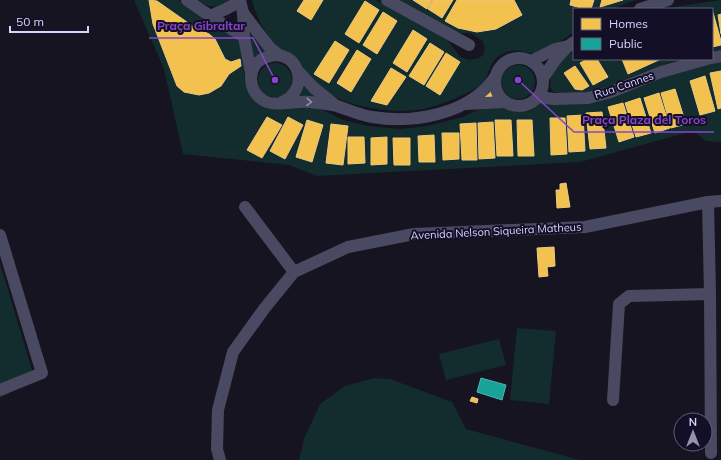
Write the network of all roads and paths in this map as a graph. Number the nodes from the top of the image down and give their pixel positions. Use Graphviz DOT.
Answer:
graph roads {
  1 [pos="187,0"];
  2 [pos="240,0"];
  3 [pos="387,0"];
  4 [pos="668,0"];
  5 [pos="643,8"];
  6 [pos="243,14"];
  7 [pos="210,16"];
  8 [pos="244,37"];
  9 [pos="571,44"];
  10 [pos="469,45"];
  11 [pos="279,56"];
  12 [pos="703,60"];
  13 [pos="531,61"];
  14 [pos="298,71"];
  15 [pos="251,73"];
  16 [pos="495,77"];
  17 [pos="544,78"];
  18 [pos="539,97"];
  19 [pos="505,102"];
  20 [pos="280,103"];
  21 [pos="465,104"];
  22 [pos="336,106"];
  23 [pos="721,201"];
  24 [pos="708,202"];
  25 [pos="245,207"];
  26 [pos="0,235"];
  27 [pos="294,272"];
  28 [pos="710,294"];
  29 [pos="0,390"];
  30 [pos="613,400"];
  31 [pos="712,453"];
  32 [pos="220,460"];
  1 -- 7 [label="street"];
  2 -- 6 [label="street"];
  2 -- 7 [label="street"];
  3 -- 10 [label="street"];
  4 -- 5 [label="street"];
  6 -- 8 [label="street"];
  6 -- 11 [label="street"];
  7 -- 8 [label="street"];
  8 -- 15 [label="street"];
  9 -- 13 [label="street"];
  9 -- 17 [label="street"];
  11 -- 14 [label="street"];
  11 -- 15 [label="street"];
  12 -- 18 [label="street, Rua Cannes"];
  13 -- 16 [label="street"];
  13 -- 17 [label="street"];
  14 -- 20 [label="street"];
  14 -- 22 [label="street"];
  15 -- 20 [label="street"];
  16 -- 19 [label="street"];
  16 -- 21 [label="street"];
  17 -- 18 [label="street"];
  18 -- 19 [label="street"];
  19 -- 21 [label="street"];
  20 -- 22 [label="street, one-way"];
  21 -- 22 [label="street"];
  23 -- 24 [label="street, Avenida Nelson Siqueira Matheus"];
  24 -- 27 [label="street, Avenida Nelson Siqueira Matheus"];
  24 -- 28 [label="street"];
  25 -- 27 [label="street"];
  26 -- 29 [label="street"];
  27 -- 32 [label="street, Avenida Nelson Siqueira Matheus"];
  28 -- 30 [label="street"];
  28 -- 31 [label="street"];
}
